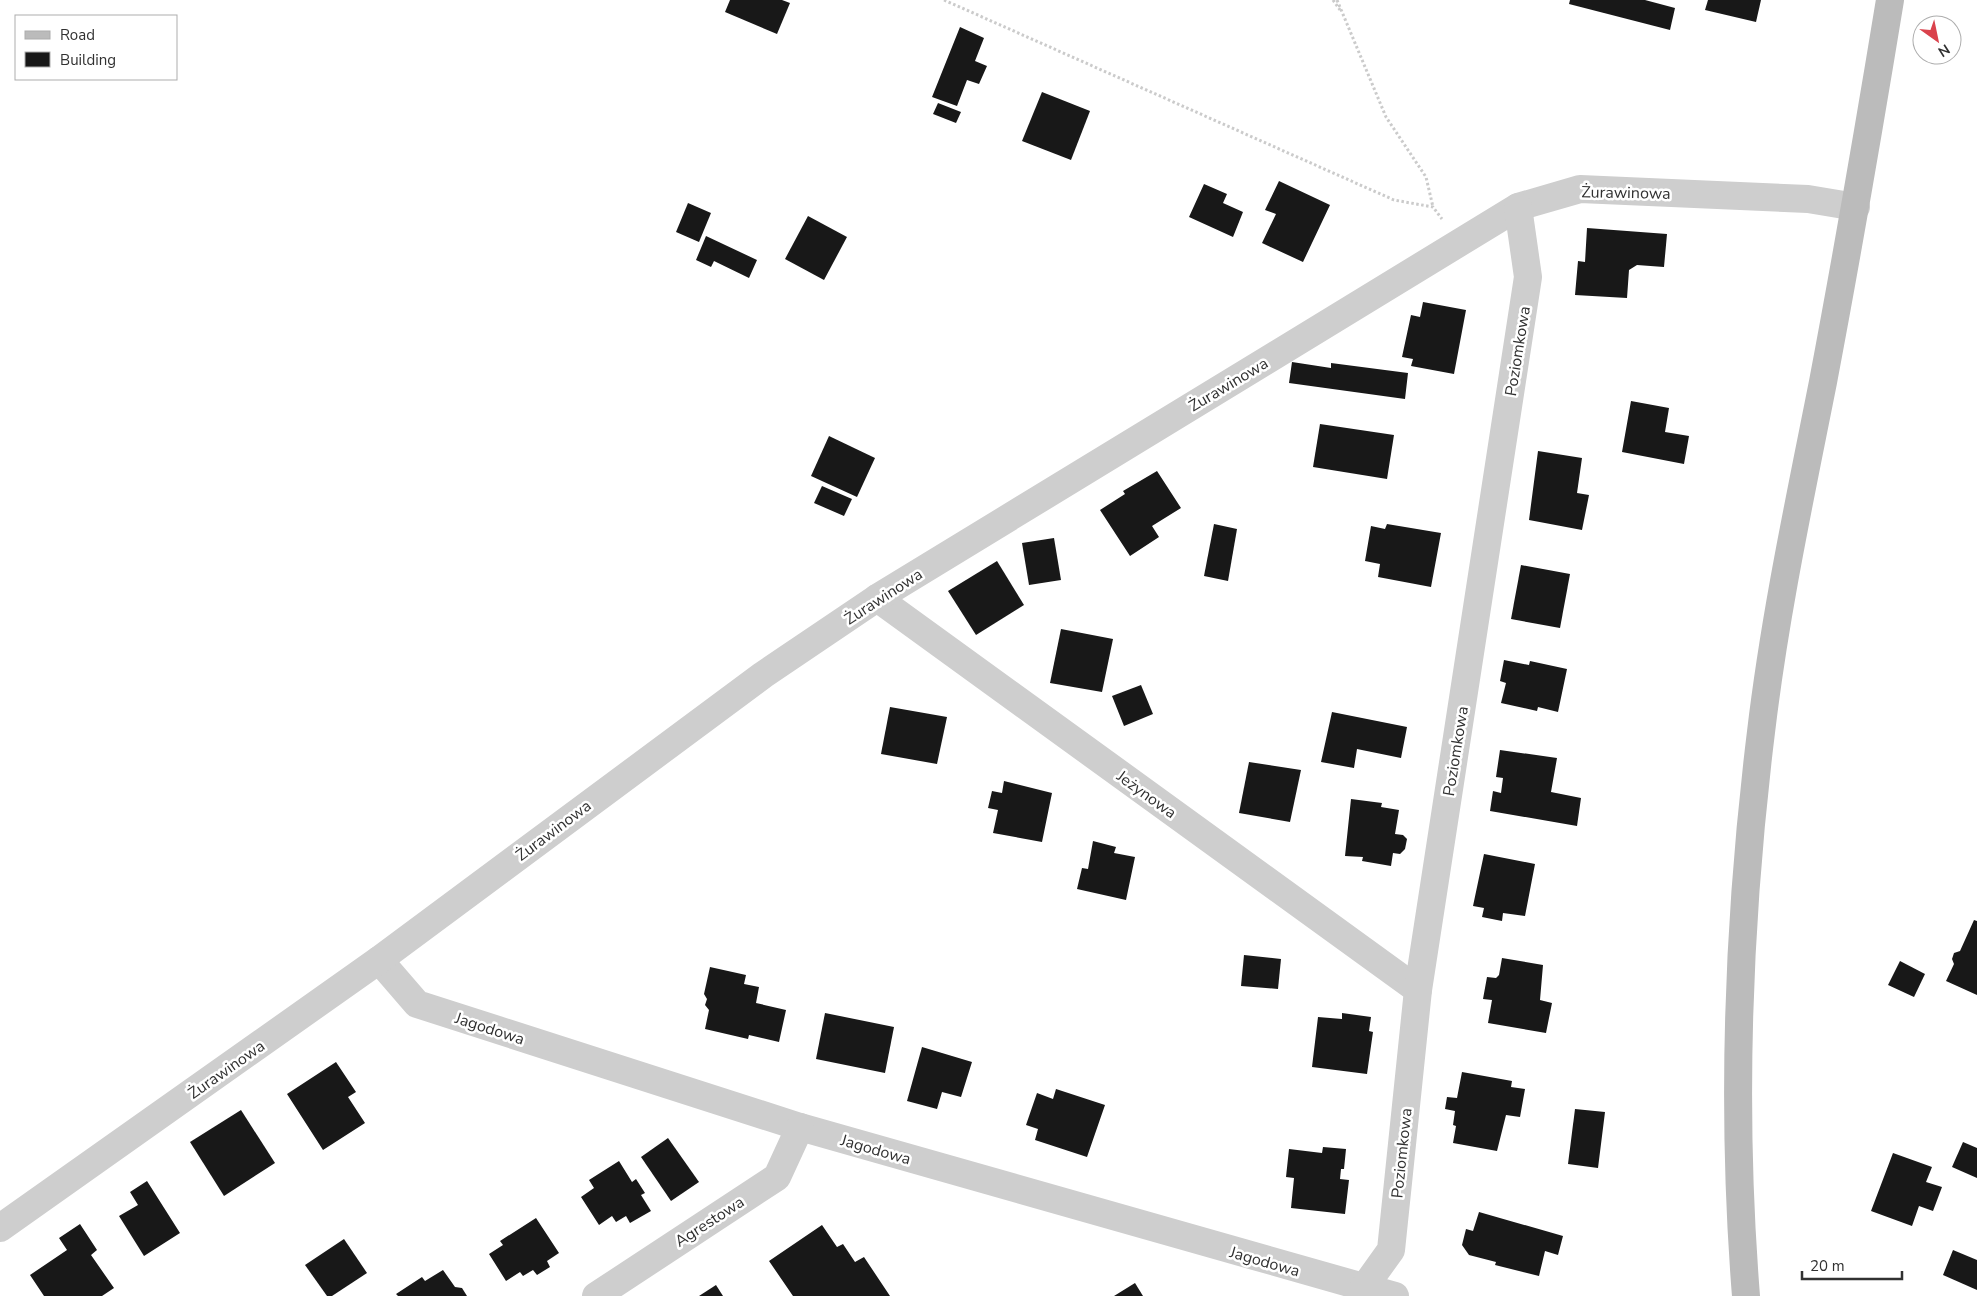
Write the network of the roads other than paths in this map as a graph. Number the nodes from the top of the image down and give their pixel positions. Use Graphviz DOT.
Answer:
graph roads {
  1 [pos="1890,0"];
  2 [pos="1518,207"];
  3 [pos="1856,207"];
  4 [pos="877,598"];
  5 [pos="379,960"];
  6 [pos="1418,990"];
  7 [pos="800,1128"];
  8 [pos="0,1228"];
  9 [pos="1361,1292"];
  10 [pos="596,1296"];
  11 [pos="1395,1296"];
  12 [pos="1746,1296"];
  1 -- 3 [label="main road"];
  2 -- 3 [label="street, Żurawinowa"];
  2 -- 4 [label="street, Żurawinowa"];
  2 -- 6 [label="street, Poziomkowa"];
  3 -- 12 [label="main road"];
  4 -- 5 [label="street, Żurawinowa"];
  4 -- 6 [label="street, Jeżynowa"];
  5 -- 7 [label="street, Jagodowa"];
  5 -- 8 [label="street, Żurawinowa"];
  6 -- 9 [label="street, Poziomkowa"];
  7 -- 9 [label="street, Jagodowa"];
  7 -- 10 [label="street, Agrestowa"];
  9 -- 11 [label="street, Jagodowa"];
}
